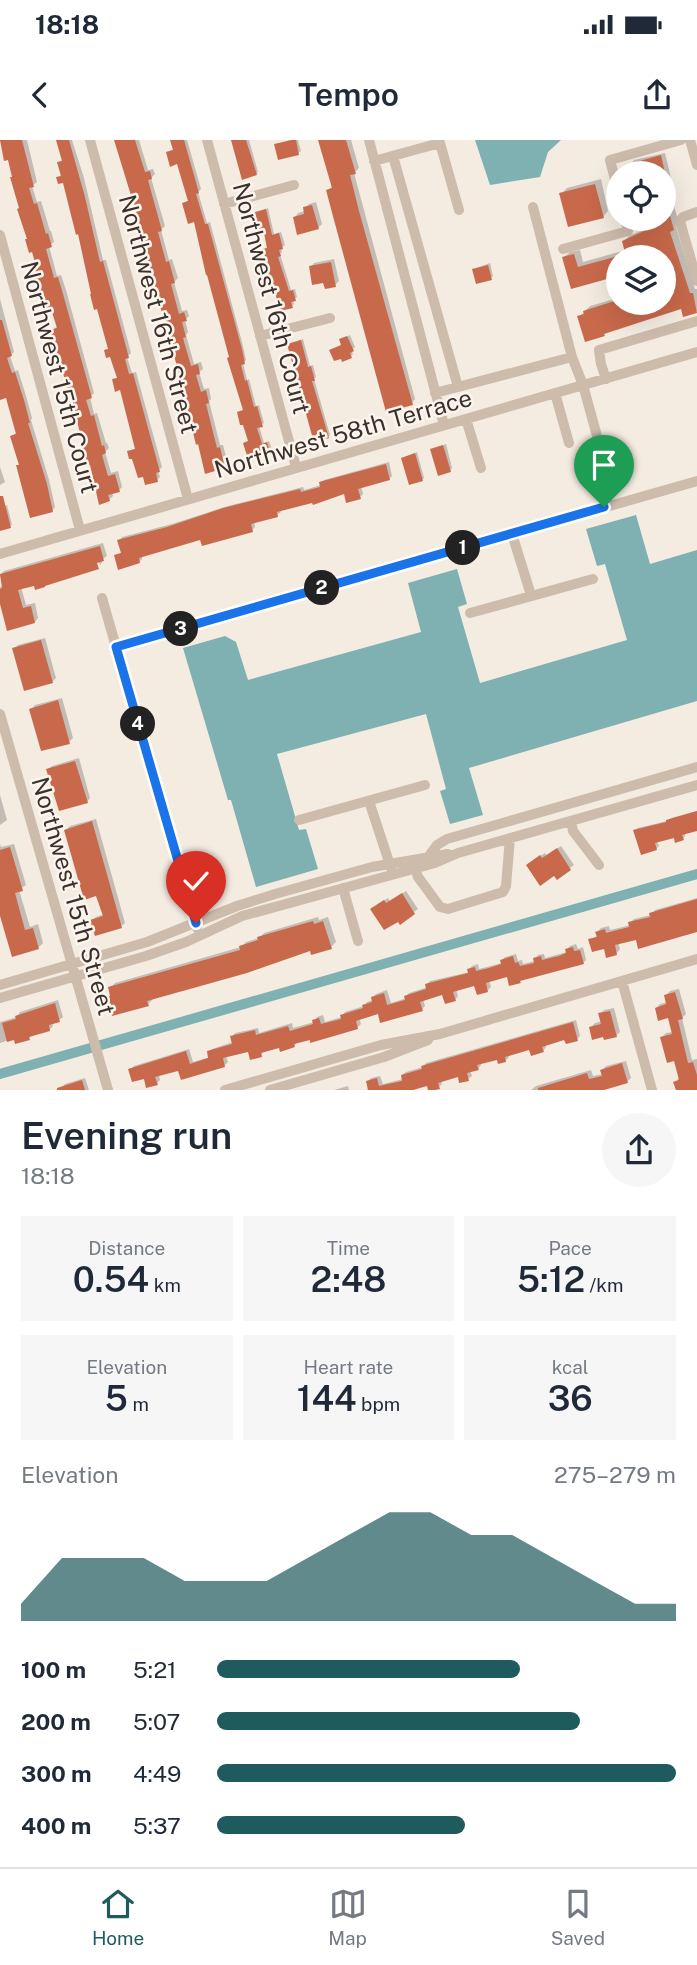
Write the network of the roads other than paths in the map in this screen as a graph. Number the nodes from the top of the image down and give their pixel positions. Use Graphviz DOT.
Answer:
graph roads {
  1 [pos="90,140"];
  2 [pos="206,140"];
  3 [pos="681,140"];
  4 [pos="690,140"];
  5 [pos="371,141"];
  6 [pos="393,156"];
  7 [pos="374,161"];
  8 [pos="610,161"];
  9 [pos="697,162"];
  10 [pos="294,185"];
  11 [pos="224,204"];
  12 [pos="533,207"];
  13 [pos="459,210"];
  14 [pos="697,212"];
  15 [pos="625,231"];
  16 [pos="0,235"];
  17 [pos="563,249"];
  18 [pos="697,281"];
  19 [pos="330,318"];
  20 [pos="697,321"];
  21 [pos="260,336"];
  22 [pos="697,352"];
  23 [pos="572,357"];
  24 [pos="606,379"];
  25 [pos="583,385"];
  26 [pos="458,387"];
  27 [pos="435,393"];
  28 [pos="555,393"];
  29 [pos="466,419"];
  30 [pos="444,425"];
  31 [pos="597,436"];
  32 [pos="569,443"];
  33 [pos="296,467"];
  34 [pos="481,468"];
  35 [pos="697,481"];
  36 [pos="188,499"];
  37 [pos="80,530"];
  38 [pos="512,534"];
  39 [pos="0,554"];
  40 [pos="593,579"];
  41 [pos="531,595"];
  42 [pos="102,598"];
  43 [pos="470,613"];
  44 [pos="116,647"];
  45 [pos="0,714"];
  46 [pos="697,767"];
  47 [pos="425,785"];
  48 [pos="697,785"];
  49 [pos="369,801"];
  50 [pos="299,820"];
  51 [pos="571,821"];
  52 [pos="510,838"];
  53 [pos="458,853"];
  54 [pos="429,856"];
  55 [pos="599,864"];
  56 [pos="415,868"];
  57 [pos="391,869"];
  58 [pos="343,888"];
  59 [pos="196,923"];
  60 [pos="199,935"];
  61 [pos="358,941"];
  62 [pos="697,959"];
  63 [pos="72,964"];
  64 [pos="76,976"];
  65 [pos="622,981"];
  66 [pos="0,985"];
  67 [pos="0,998"];
  68 [pos="440,1034"];
  69 [pos="285,1072"];
  70 [pos="290,1088"];
  71 [pos="108,1090"];
  72 [pos="225,1090"];
  73 [pos="270,1090"];
  74 [pos="652,1090"];
  1 -- 36 [label="street, Northwest 16th Street"];
  2 -- 11 [label="street, Northwest 16th Court"];
  3 -- 8 [label="street"];
  4 -- 9 [label="street"];
  5 -- 7 [label="street"];
  6 -- 7 [label="street"];
  6 -- 13 [label="street"];
  6 -- 26 [label="street"];
  7 -- 27 [label="street"];
  10 -- 11 [label="street"];
  11 -- 21 [label="street, Northwest 16th Court"];
  12 -- 23 [label="street"];
  14 -- 18 [label="street"];
  15 -- 17 [label="street"];
  16 -- 37 [label="street, Northwest 15th Court"];
  19 -- 21 [label="street"];
  20 -- 24 [label="street"];
  21 -- 33 [label="street, Northwest 16th Court"];
  22 -- 24 [label="street, Northwest 58th Terrace"];
  23 -- 25 [label="street"];
  23 -- 26 [label="street"];
  24 -- 25 [label="street, Northwest 58th Terrace"];
  25 -- 28 [label="street, Northwest 58th Terrace"];
  25 -- 31 [label="street"];
  26 -- 27 [label="street"];
  27 -- 30 [label="street"];
  28 -- 29 [label="street, Northwest 58th Terrace"];
  28 -- 32 [label="street"];
  29 -- 30 [label="street, Northwest 58th Terrace"];
  29 -- 34 [label="street"];
  30 -- 33 [label="street, Northwest 58th Terrace"];
  33 -- 36 [label="street, Northwest 58th Terrace"];
  35 -- 38 [label="street"];
  36 -- 37 [label="street, Northwest 58th Terrace"];
  37 -- 39 [label="street, Northwest 58th Terrace"];
  38 -- 41 [label="street"];
  38 -- 44 [label="street"];
  40 -- 41 [label="street"];
  41 -- 43 [label="street"];
  42 -- 44 [label="street"];
  44 -- 59 [label="street"];
  45 -- 63 [label="street, Northwest 15th Street"];
  46 -- 54 [label="street"];
  47 -- 49 [label="street"];
  48 -- 51 [label="street"];
  49 -- 50 [label="street"];
  49 -- 57 [label="street"];
  51 -- 52 [label="street"];
  51 -- 55 [label="street"];
  52 -- 53 [label="street"];
  52 -- 56 [label="street"];
  53 -- 54 [label="street"];
  53 -- 56 [label="street"];
  54 -- 57 [label="street"];
  56 -- 57 [label="street"];
  57 -- 58 [label="street"];
  57 -- 59 [label="street"];
  58 -- 60 [label="street"];
  58 -- 61 [label="street"];
  59 -- 60 [label="street"];
  59 -- 63 [label="street"];
  60 -- 64 [label="street"];
  62 -- 65 [label="street"];
  63 -- 64 [label="street, Northwest 15th Street"];
  63 -- 66 [label="street"];
  64 -- 67 [label="street"];
  64 -- 71 [label="street, Northwest 15th Street"];
  65 -- 68 [label="street"];
  65 -- 74 [label="street"];
  68 -- 69 [label="street"];
  68 -- 70 [label="street"];
  69 -- 70 [label="street"];
  69 -- 72 [label="street"];
  70 -- 73 [label="street"];
}
